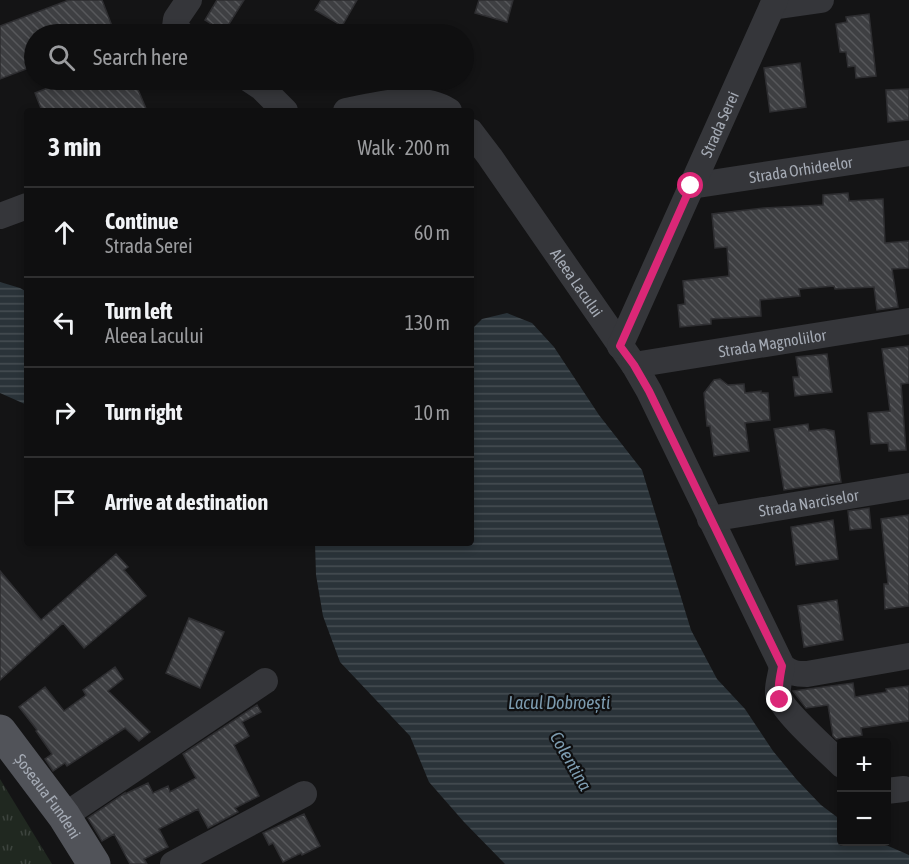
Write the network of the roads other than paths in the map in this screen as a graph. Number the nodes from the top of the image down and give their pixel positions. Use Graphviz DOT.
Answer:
graph roads {
  1 [pos="189,0"];
  2 [pos="821,0"];
  3 [pos="774,4"];
  4 [pos="175,24"];
  5 [pos="264,90"];
  6 [pos="282,108"];
  7 [pos="362,108"];
  8 [pos="442,108"];
  9 [pos="474,136"];
  10 [pos="909,153"];
  11 [pos="691,186"];
  12 [pos="24,207"];
  13 [pos="0,216"];
  14 [pos="909,321"];
  15 [pos="627,355"];
  16 [pos="909,486"];
  17 [pos="710,519"];
  18 [pos="909,656"];
  19 [pos="782,666"];
  20 [pos="265,681"];
  21 [pos="0,731"];
  22 [pos="0,759"];
  23 [pos="837,760"];
  24 [pos="304,794"];
  25 [pos="64,816"];
  26 [pos="73,864"];
  27 [pos="94,864"];
  28 [pos="173,864"];
  1 -- 4 [label="street"];
  2 -- 3 [label="street"];
  3 -- 11 [label="street, Strada Serei"];
  5 -- 6 [label="street"];
  7 -- 8 [label="street"];
  9 -- 15 [label="street, Aleea Lacului"];
  10 -- 11 [label="street, Strada Orhideelor"];
  11 -- 15 [label="street, Strada Serei"];
  12 -- 13 [label="street"];
  14 -- 15 [label="street, Strada Magnoliilor"];
  15 -- 17 [label="street, Aleea Lacului"];
  16 -- 17 [label="street, Strada Narciselor"];
  17 -- 19 [label="street, Aleea Lacului"];
  18 -- 19 [label="street"];
  19 -- 23 [label="street"];
  20 -- 25 [label="street"];
  21 -- 25 [label="main road, Șoseaua Fundeni"];
  22 -- 26 [label="main road, Șoseaua Fundeni"];
  24 -- 28 [label="street"];
  25 -- 27 [label="main road, Șoseaua Fundeni"];
}
